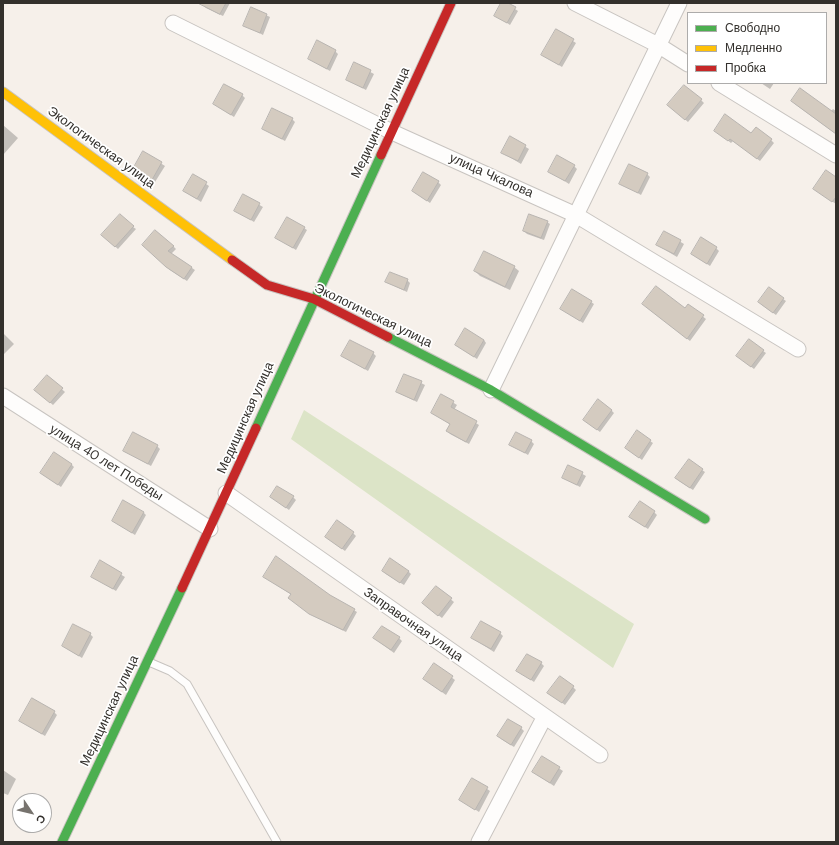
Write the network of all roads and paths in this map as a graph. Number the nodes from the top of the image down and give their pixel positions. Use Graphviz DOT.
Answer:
graph roads {
  1 [pos="451,3"];
  2 [pos="575,3"];
  3 [pos="679,3"];
  4 [pos="173,23"];
  5 [pos="658,45"];
  6 [pos="687,63"];
  7 [pos="721,84"];
  8 [pos="3,92"];
  9 [pos="392,132"];
  10 [pos="836,155"];
  11 [pos="576,215"];
  12 [pos="314,299"];
  13 [pos="798,349"];
  14 [pos="490,390"];
  15 [pos="5,401"];
  16 [pos="226,493"];
  17 [pos="705,519"];
  18 [pos="210,529"];
  19 [pos="147,661"];
  20 [pos="544,718"];
  21 [pos="600,755"];
  22 [pos="62,842"];
  23 [pos="277,842"];
  24 [pos="479,842"];
  1 -- 9 [label="street, Медицинская улица"];
  2 -- 5 [label="street"];
  3 -- 5 [label="street"];
  4 -- 9 [label="street, улица Чкалова"];
  5 -- 6 [label="street"];
  5 -- 11 [label="street"];
  7 -- 10 [label="street"];
  8 -- 12 [label="street, Экологическая улица"];
  9 -- 11 [label="street, улица Чкалова"];
  9 -- 12 [label="street, Медицинская улица"];
  11 -- 13 [label="street, улица Чкалова"];
  11 -- 14 [label="street"];
  12 -- 14 [label="street, Экологическая улица"];
  12 -- 16 [label="street, Медицинская улица"];
  14 -- 17 [label="street, Экологическая улица"];
  15 -- 18 [label="street, улица 40 лет Победы"];
  16 -- 18 [label="street, Медицинская улица"];
  16 -- 20 [label="street, Заправочная улица"];
  18 -- 19 [label="street, Медицинская улица"];
  19 -- 22 [label="street, Медицинская улица"];
  19 -- 23 [label="lane"];
  20 -- 21 [label="street, Заправочная улица"];
  20 -- 24 [label="street"];
}
